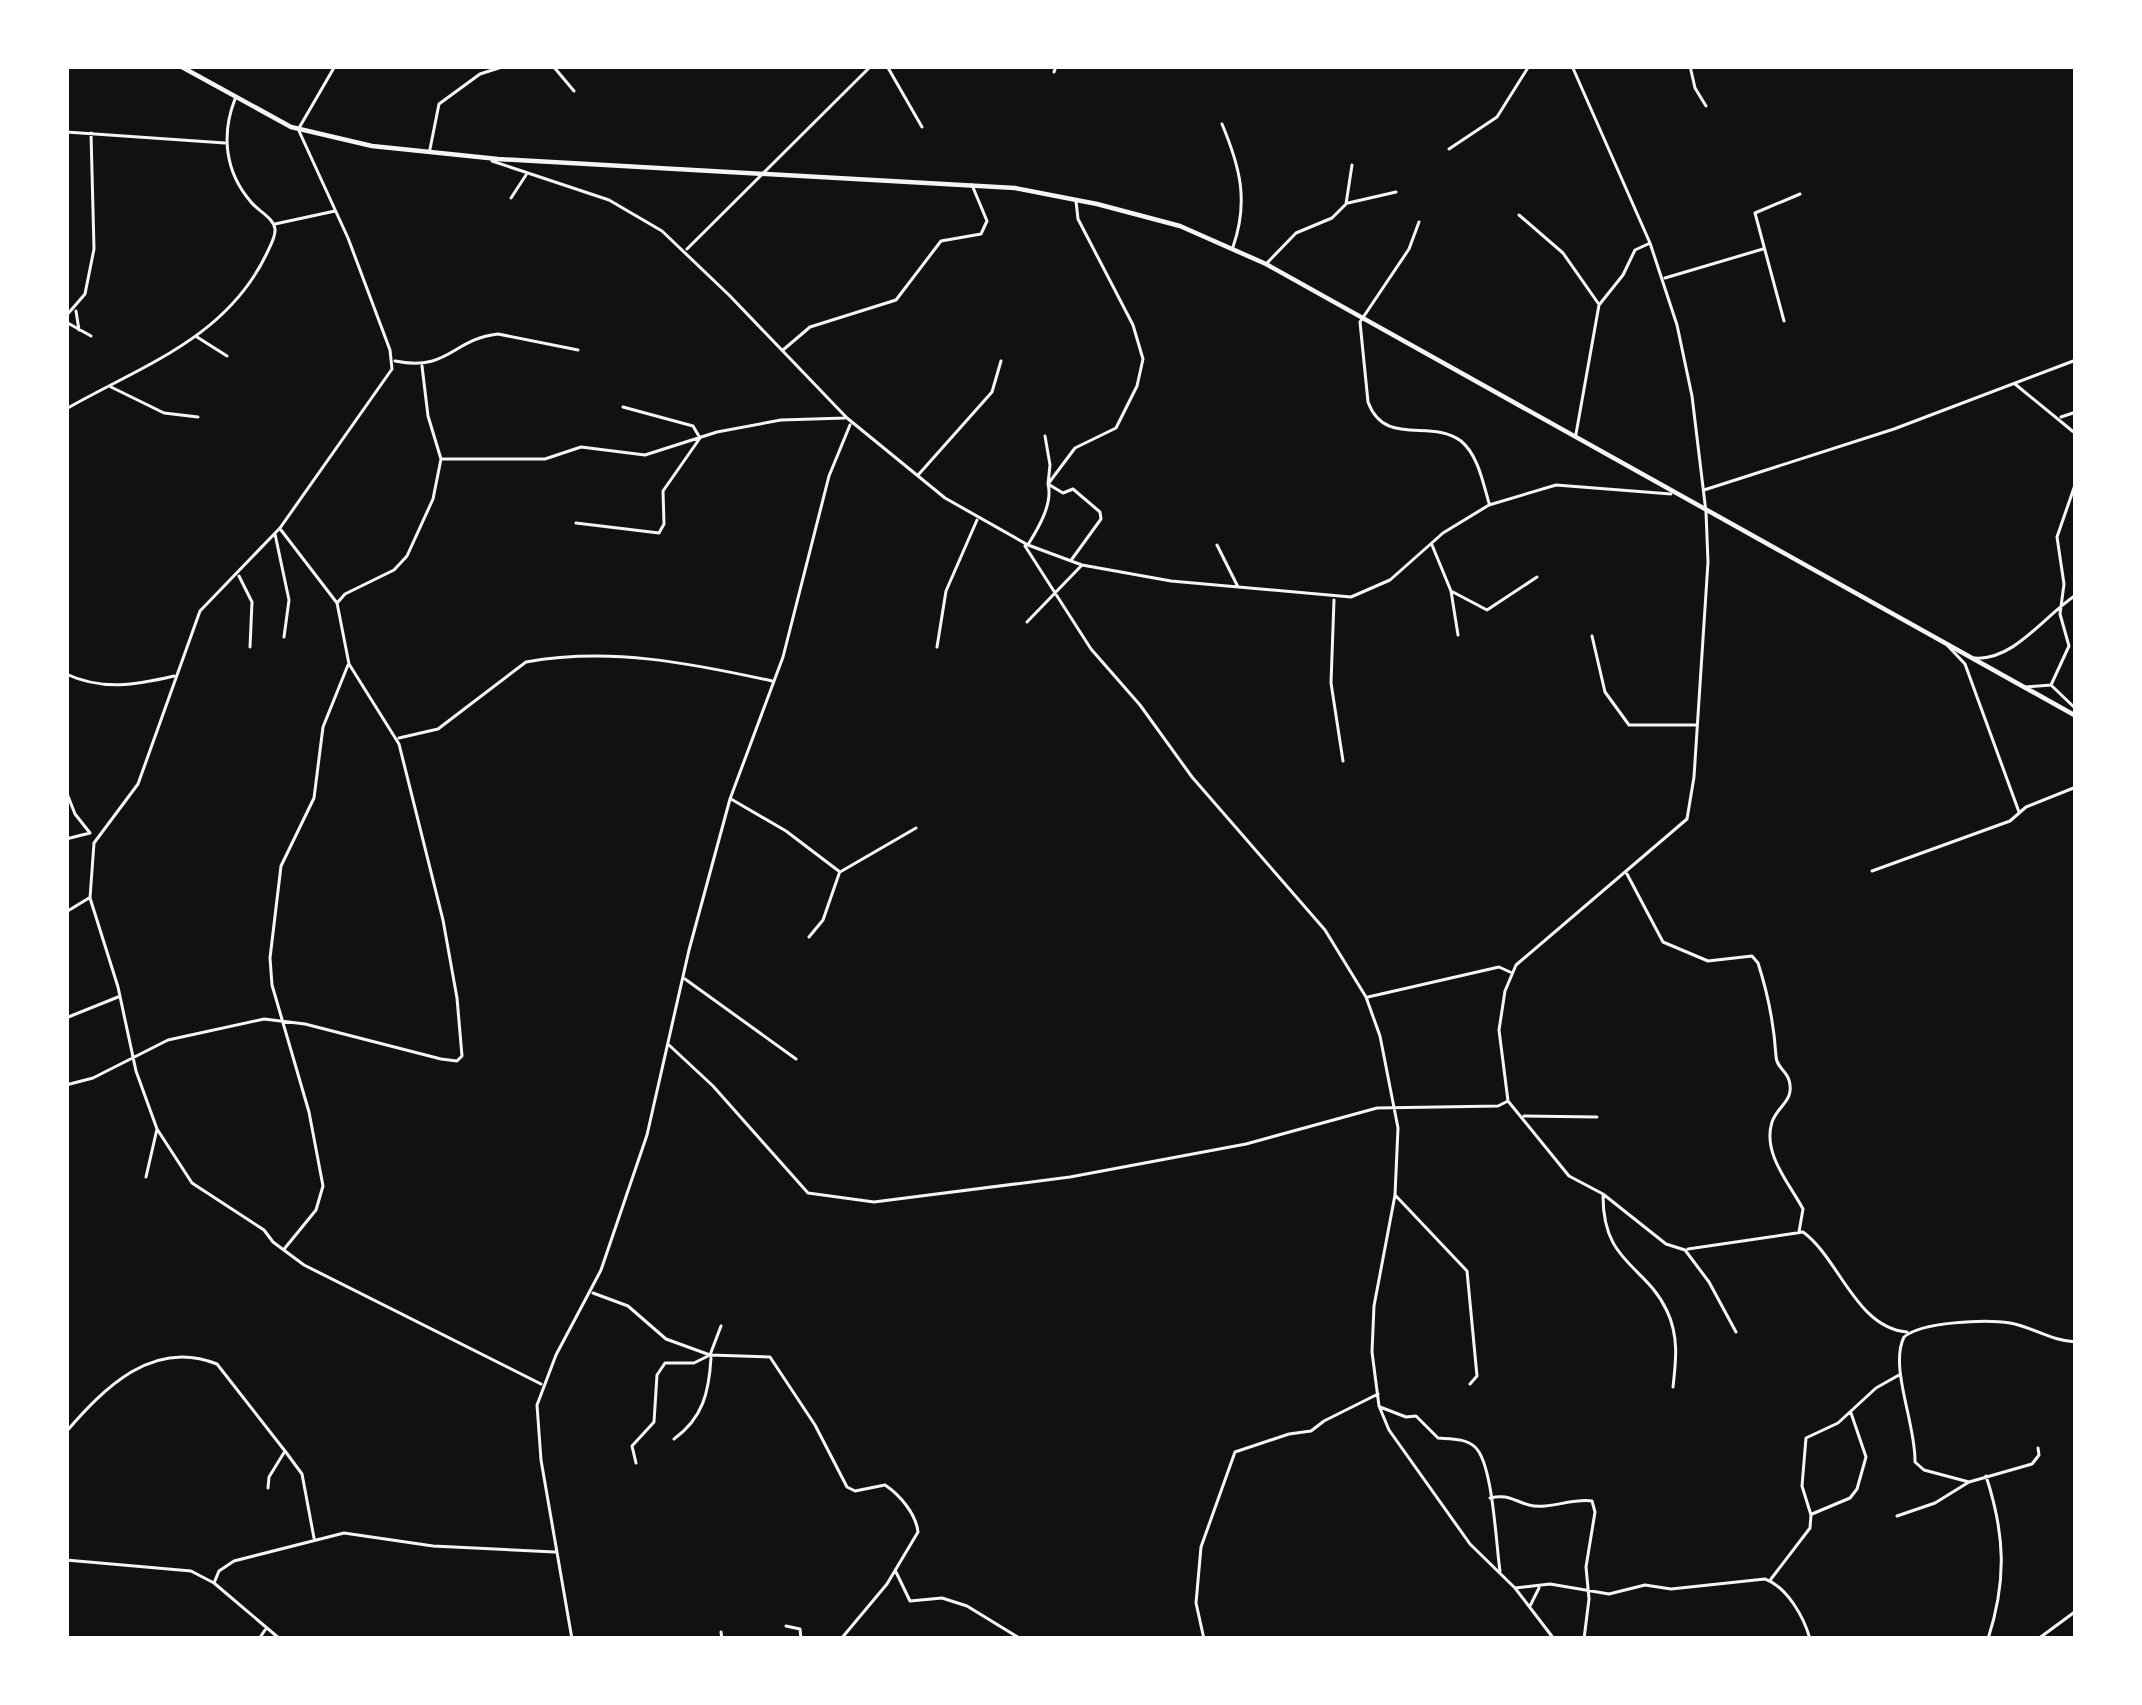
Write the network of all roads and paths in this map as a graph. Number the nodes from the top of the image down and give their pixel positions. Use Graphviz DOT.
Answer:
graph roads {
  1 [pos="180,66"];
  2 [pos="335,66"];
  3 [pos="505,66"];
  4 [pos="553,66"];
  5 [pos="871,66"];
  6 [pos="887,66"];
  7 [pos="1529,66"];
  8 [pos="1572,66"];
  9 [pos="1690,66"];
  10 [pos="574,91"];
  11 [pos="235,99"];
  12 [pos="1706,106"];
  13 [pos="1222,124"];
  14 [pos="922,127"];
  15 [pos="298,130"];
  16 [pos="66,132"];
  17 [pos="91,133"];
  18 [pos="225,143"];
  19 [pos="1449,149"];
  20 [pos="429,151"];
  21 [pos="482,158"];
  22 [pos="1352,165"];
  23 [pos="527,173"];
  24 [pos="761,173"];
  25 [pos="973,185"];
  26 [pos="1396,192"];
  27 [pos="1800,194"];
  28 [pos="511,199"];
  29 [pos="1076,200"];
  30 [pos="1346,204"];
  31 [pos="335,211"];
  32 [pos="1519,215"];
  33 [pos="1419,222"];
  34 [pos="274,224"];
  35 [pos="1650,244"];
  36 [pos="1232,248"];
  37 [pos="1762,249"];
  38 [pos="685,250"];
  39 [pos="1266,264"];
  40 [pos="1663,279"];
  41 [pos="1599,305"];
  42 [pos="75,310"];
  43 [pos="1362,317"];
  44 [pos="66,319"];
  45 [pos="1784,321"];
  46 [pos="79,330"];
  47 [pos="91,335"];
  48 [pos="197,337"];
  49 [pos="578,350"];
  50 [pos="782,351"];
  51 [pos="227,356"];
  52 [pos="2076,360"];
  53 [pos="393,361"];
  54 [pos="1001,361"];
  55 [pos="422,365"];
  56 [pos="2013,383"];
  57 [pos="109,386"];
  58 [pos="623,406"];
  59 [pos="66,409"];
  60 [pos="2076,412"];
  61 [pos="198,417"];
  62 [pos="2056,418"];
  63 [pos="849,420"];
  64 [pos="2068,427"];
  65 [pos="2076,427"];
  66 [pos="2076,434"];
  67 [pos="1045,436"];
  68 [pos="1575,436"];
  69 [pos="700,438"];
  70 [pos="441,459"];
  71 [pos="918,475"];
  72 [pos="2076,482"];
  73 [pos="1048,484"];
  74 [pos="1702,491"];
  75 [pos="1673,494"];
  76 [pos="1489,505"];
  77 [pos="1706,512"];
  78 [pos="977,518"];
  79 [pos="576,524"];
  80 [pos="280,528"];
  81 [pos="275,534"];
  82 [pos="1025,543"];
  83 [pos="1432,543"];
  84 [pos="1217,545"];
  85 [pos="1071,560"];
  86 [pos="1082,565"];
  87 [pos="238,575"];
  88 [pos="1538,577"];
  89 [pos="1238,589"];
  90 [pos="1451,591"];
  91 [pos="1055,593"];
  92 [pos="2076,595"];
  93 [pos="1334,598"];
  94 [pos="337,603"];
  95 [pos="2059,606"];
  96 [pos="1027,622"];
  97 [pos="1458,635"];
  98 [pos="1592,636"];
  99 [pos="284,637"];
  100 [pos="1942,641"];
  101 [pos="250,647"];
  102 [pos="937,647"];
  103 [pos="1973,658"];
  104 [pos="349,664"];
  105 [pos="66,674"];
  106 [pos="176,676"];
  107 [pos="773,681"];
  108 [pos="2051,685"];
  109 [pos="2024,687"];
  110 [pos="2075,710"];
  111 [pos="1697,725"];
  112 [pos="398,738"];
  113 [pos="1343,761"];
  114 [pos="2076,787"];
  115 [pos="66,791"];
  116 [pos="730,799"];
  117 [pos="2019,813"];
  118 [pos="916,828"];
  119 [pos="90,833"];
  120 [pos="98,833"];
  121 [pos="66,839"];
  122 [pos="1872,871"];
  123 [pos="840,872"];
  124 [pos="1626,873"];
  125 [pos="90,898"];
  126 [pos="66,912"];
  127 [pos="809,937"];
  128 [pos="1512,973"];
  129 [pos="684,978"];
  130 [pos="120,996"];
  131 [pos="1366,997"];
  132 [pos="66,1018"];
  133 [pos="282,1020"];
  134 [pos="668,1044"];
  135 [pos="133,1055"];
  136 [pos="796,1059"];
  137 [pos="66,1085"];
  138 [pos="1508,1101"];
  139 [pos="1396,1108"];
  140 [pos="1522,1116"];
  141 [pos="1597,1118"];
  142 [pos="157,1129"];
  143 [pos="146,1177"];
  144 [pos="1603,1194"];
  145 [pos="1395,1195"];
  146 [pos="1799,1232"];
  147 [pos="285,1248"];
  148 [pos="1685,1250"];
  149 [pos="591,1293"];
  150 [pos="721,1326"];
  151 [pos="1736,1331"];
  152 [pos="1909,1332"];
  153 [pos="2076,1342"];
  154 [pos="710,1355"];
  155 [pos="1899,1376"];
  156 [pos="1470,1384"];
  157 [pos="543,1385"];
  158 [pos="1673,1388"];
  159 [pos="1378,1394"];
  160 [pos="1379,1406"];
  161 [pos="1851,1413"];
  162 [pos="66,1432"];
  163 [pos="674,1438"];
  164 [pos="2038,1448"];
  165 [pos="285,1451"];
  166 [pos="636,1463"];
  167 [pos="1986,1476"];
  168 [pos="1969,1482"];
  169 [pos="268,1488"];
  170 [pos="1490,1498"];
  171 [pos="1810,1515"];
  172 [pos="1897,1516"];
  173 [pos="314,1540"];
  174 [pos="557,1552"];
  175 [pos="66,1560"];
  176 [pos="896,1572"];
  177 [pos="1500,1573"];
  178 [pos="1770,1580"];
  179 [pos="214,1582"];
  180 [pos="1541,1585"];
  181 [pos="1515,1588"];
  182 [pos="1586,1590"];
  183 [pos="1530,1608"];
  184 [pos="2076,1611"];
  185 [pos="787,1627"];
  186 [pos="266,1629"];
  187 [pos="259,1639"];
  188 [pos="280,1639"];
  189 [pos="572,1639"];
  190 [pos="801,1639"];
  191 [pos="841,1639"];
  192 [pos="1021,1639"];
  193 [pos="1204,1639"];
  194 [pos="1554,1639"];
  195 [pos="1584,1639"];
  196 [pos="1810,1639"];
  197 [pos="1988,1639"];
  198 [pos="2038,1639"];
  1 -- 11 [label="main road"];
  2 -- 15 [label="street"];
  3 -- 20 [label="street"];
  4 -- 10 [label="street"];
  5 -- 24 [label="street"];
  6 -- 14 [label="street"];
  7 -- 19 [label="street"];
  8 -- 35 [label="street"];
  9 -- 12 [label="street"];
  11 -- 15 [label="main road"];
  11 -- 18 [label="street"];
  13 -- 36 [label="street"];
  15 -- 20 [label="main road"];
  15 -- 31 [label="street"];
  16 -- 17 [label="street"];
  17 -- 18 [label="street"];
  17 -- 42 [label="street"];
  18 -- 34 [label="street"];
  20 -- 21 [label="main road"];
  21 -- 23 [label="street"];
  21 -- 24 [label="main road"];
  22 -- 30 [label="street"];
  23 -- 28 [label="street"];
  23 -- 38 [label="street"];
  24 -- 25 [label="main road"];
  24 -- 38 [label="street"];
  25 -- 29 [label="main road"];
  25 -- 50 [label="street"];
  26 -- 30 [label="street"];
  27 -- 37 [label="street"];
  29 -- 36 [label="main road"];
  29 -- 73 [label="street"];
  30 -- 39 [label="street"];
  31 -- 34 [label="street"];
  31 -- 53 [label="street"];
  32 -- 41 [label="street"];
  33 -- 43 [label="street"];
  34 -- 48 [label="street"];
  35 -- 40 [label="street"];
  35 -- 41 [label="street"];
  36 -- 39 [label="main road"];
  37 -- 40 [label="street"];
  37 -- 45 [label="street"];
  38 -- 50 [label="street"];
  39 -- 43 [label="main road"];
  40 -- 74 [label="street"];
  41 -- 68 [label="street"];
  42 -- 44 [label="street"];
  42 -- 46 [label="street"];
  43 -- 68 [label="main road"];
  43 -- 76 [label="street"];
  44 -- 46 [label="street"];
  46 -- 47 [label="street"];
  48 -- 51 [label="street"];
  48 -- 57 [label="street"];
  49 -- 55 [label="street"];
  50 -- 63 [label="street"];
  52 -- 56 [label="street"];
  53 -- 55 [label="street"];
  53 -- 80 [label="street"];
  54 -- 71 [label="street"];
  55 -- 70 [label="street"];
  56 -- 62 [label="street"];
  56 -- 74 [label="street"];
  57 -- 59 [label="street"];
  57 -- 61 [label="street"];
  58 -- 69 [label="street"];
  60 -- 62 [label="street"];
  62 -- 64 [label="street"];
  63 -- 69 [label="street"];
  63 -- 71 [label="street"];
  63 -- 107 [label="street"];
  64 -- 65 [label="street"];
  64 -- 66 [label="street"];
  67 -- 73 [label="street"];
  68 -- 75 [label="main road"];
  69 -- 70 [label="street"];
  69 -- 79 [label="street"];
  70 -- 94 [label="street"];
  71 -- 78 [label="street"];
  72 -- 95 [label="street"];
  73 -- 82 [label="street"];
  73 -- 85 [label="street"];
  74 -- 77 [label="street"];
  75 -- 76 [label="street"];
  75 -- 77 [label="main road"];
  76 -- 83 [label="street"];
  77 -- 100 [label="main road"];
  77 -- 111 [label="street"];
  78 -- 82 [label="street"];
  78 -- 102 [label="street"];
  80 -- 81 [label="street"];
  80 -- 94 [label="street"];
  81 -- 87 [label="street"];
  81 -- 99 [label="street"];
  82 -- 85 [label="street"];
  82 -- 91 [label="street"];
  83 -- 90 [label="street"];
  83 -- 93 [label="street"];
  84 -- 89 [label="street"];
  85 -- 86 [label="street"];
  86 -- 89 [label="street"];
  86 -- 91 [label="street"];
  87 -- 101 [label="street"];
  87 -- 106 [label="street"];
  88 -- 90 [label="street"];
  89 -- 93 [label="street"];
  90 -- 97 [label="street"];
  91 -- 96 [label="street"];
  91 -- 131 [label="street"];
  92 -- 95 [label="street"];
  93 -- 113 [label="street"];
  94 -- 104 [label="street"];
  95 -- 103 [label="street"];
  95 -- 108 [label="street"];
  98 -- 111 [label="street"];
  100 -- 103 [label="main road"];
  100 -- 117 [label="street"];
  103 -- 109 [label="main road"];
  104 -- 112 [label="street"];
  104 -- 133 [label="street"];
  105 -- 106 [label="street"];
  106 -- 120 [label="street"];
  107 -- 112 [label="street"];
  107 -- 116 [label="street"];
  108 -- 109 [label="street"];
  108 -- 110 [label="street"];
  109 -- 110 [label="main road"];
  111 -- 124 [label="street"];
  112 -- 133 [label="street"];
  114 -- 117 [label="street"];
  115 -- 119 [label="street"];
  116 -- 123 [label="street"];
  116 -- 129 [label="street"];
  117 -- 122 [label="street"];
  118 -- 123 [label="street"];
  119 -- 120 [label="street"];
  119 -- 121 [label="street"];
  120 -- 125 [label="street"];
  123 -- 127 [label="street"];
  124 -- 128 [label="street"];
  124 -- 146 [label="street"];
  125 -- 126 [label="street"];
  125 -- 130 [label="street"];
  128 -- 131 [label="street"];
  128 -- 138 [label="street"];
  129 -- 134 [label="street"];
  129 -- 136 [label="street"];
  130 -- 132 [label="street"];
  130 -- 135 [label="street"];
  131 -- 139 [label="street"];
  133 -- 135 [label="street"];
  133 -- 147 [label="street"];
  134 -- 139 [label="street"];
  134 -- 149 [label="street"];
  135 -- 137 [label="street"];
  135 -- 142 [label="street"];
  138 -- 139 [label="street"];
  138 -- 140 [label="street"];
  139 -- 145 [label="street"];
  140 -- 141 [label="street"];
  140 -- 144 [label="street"];
  142 -- 143 [label="street"];
  142 -- 147 [label="street"];
  144 -- 148 [label="street"];
  144 -- 158 [label="street"];
  145 -- 156 [label="street"];
  145 -- 159 [label="street"];
  146 -- 148 [label="street"];
  146 -- 152 [label="street"];
  147 -- 157 [label="street"];
  148 -- 151 [label="street"];
  149 -- 154 [label="street"];
  149 -- 157 [label="street"];
  150 -- 154 [label="street"];
  152 -- 153 [label="street"];
  152 -- 155 [label="street"];
  154 -- 163 [label="street"];
  154 -- 166 [label="street"];
  154 -- 176 [label="street"];
  155 -- 161 [label="street"];
  155 -- 168 [label="street"];
  157 -- 174 [label="street"];
  159 -- 160 [label="street"];
  159 -- 193 [label="street"];
  160 -- 170 [label="street"];
  160 -- 177 [label="street"];
  161 -- 171 [label="street"];
  161 -- 171 [label="street"];
  162 -- 165 [label="street"];
  164 -- 167 [label="street"];
  165 -- 169 [label="street"];
  165 -- 173 [label="street"];
  167 -- 168 [label="street"];
  167 -- 197 [label="street"];
  168 -- 172 [label="street"];
  170 -- 177 [label="street"];
  170 -- 182 [label="street"];
  171 -- 178 [label="street"];
  173 -- 174 [label="street"];
  173 -- 179 [label="street"];
  174 -- 189 [label="street"];
  175 -- 179 [label="street"];
  176 -- 191 [label="street"];
  176 -- 192 [label="street"];
  177 -- 181 [label="street"];
  178 -- 182 [label="street"];
  178 -- 196 [label="street"];
  179 -- 186 [label="street"];
  180 -- 181 [label="street"];
  180 -- 182 [label="street"];
  180 -- 183 [label="street"];
  181 -- 183 [label="street"];
  182 -- 195 [label="street"];
  183 -- 194 [label="street"];
  184 -- 198 [label="street"];
  185 -- 190 [label="street"];
  186 -- 187 [label="street"];
  186 -- 188 [label="street"];
}
